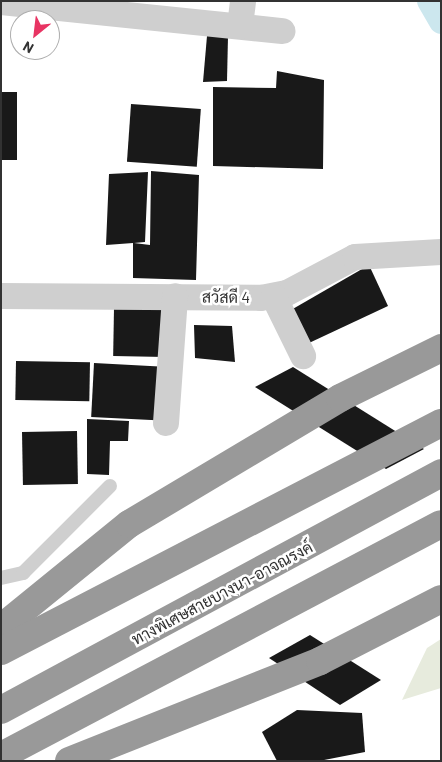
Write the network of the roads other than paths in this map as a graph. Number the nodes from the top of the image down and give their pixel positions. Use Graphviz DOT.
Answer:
graph roads {
  1 [pos="1,2"];
  2 [pos="173,10"];
  3 [pos="242,14"];
  4 [pos="283,31"];
  5 [pos="433,252"];
  6 [pos="1,296"];
  7 [pos="175,296"];
  8 [pos="274,297"];
  9 [pos="441,348"];
  10 [pos="303,356"];
  11 [pos="166,423"];
  12 [pos="441,423"];
  13 [pos="441,474"];
  14 [pos="110,486"];
  15 [pos="441,524"];
  16 [pos="1,578"];
  17 [pos="441,598"];
  18 [pos="1,628"];
  19 [pos="1,651"];
  20 [pos="1,710"];
  21 [pos="1,756"];
  22 [pos="69,761"];
  1 -- 2 [label="street"];
  2 -- 3 [label="street"];
  3 -- 4 [label="street"];
  5 -- 8 [label="street, สวัสดี 4"];
  6 -- 7 [label="street, สวัสดี 4"];
  7 -- 8 [label="street, สวัสดี 4"];
  7 -- 11 [label="street"];
  8 -- 10 [label="street"];
  9 -- 18 [label="highway"];
  12 -- 19 [label="highway"];
  13 -- 20 [label="highway, ทางพิเศษสายบางนา-อาจณรงค์"];
  14 -- 16 [label="lane"];
  15 -- 21 [label="highway"];
  17 -- 22 [label="highway"];
}
